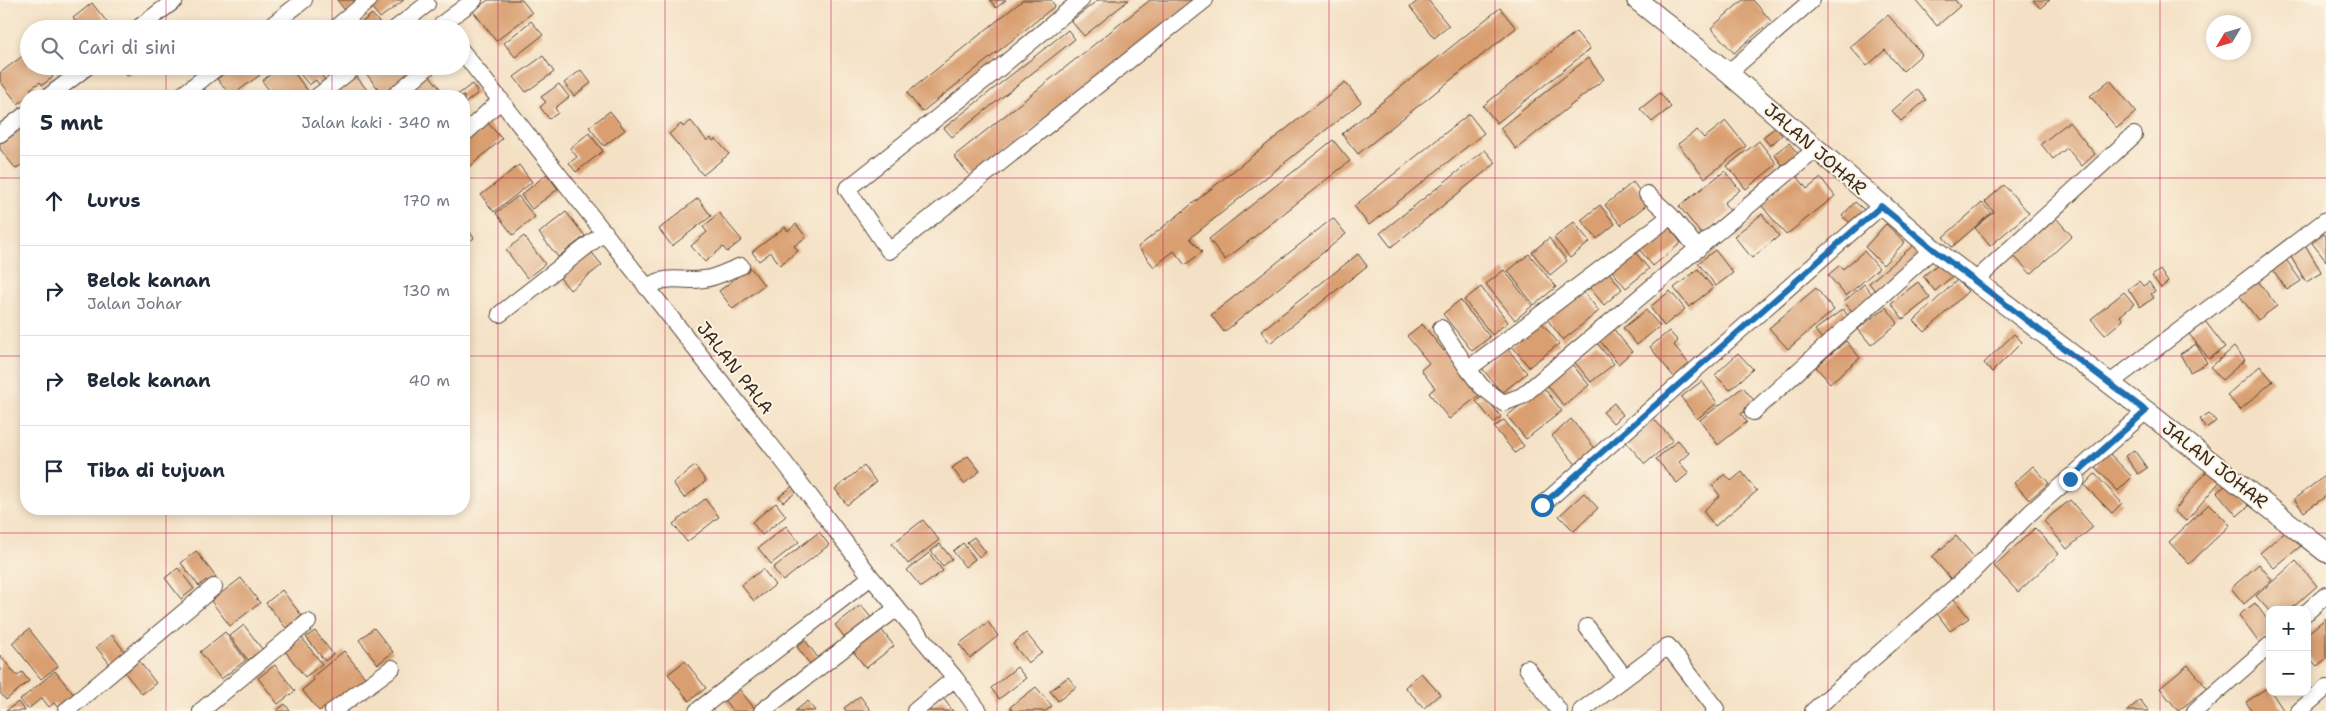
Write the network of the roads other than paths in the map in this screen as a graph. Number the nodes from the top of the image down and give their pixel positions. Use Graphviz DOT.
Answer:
graph roads {
  1 [pos="175,0"];
  2 [pos="304,0"];
  3 [pos="369,0"];
  4 [pos="474,0"];
  5 [pos="1081,0"];
  6 [pos="1205,0"];
  7 [pos="1637,0"];
  8 [pos="1812,0"];
  9 [pos="426,2"];
  10 [pos="149,20"];
  11 [pos="278,20"];
  12 [pos="345,20"];
  13 [pos="406,20"];
  14 [pos="440,20"];
  15 [pos="451,20"];
  16 [pos="470,61"];
  17 [pos="1728,73"];
  18 [pos="76,75"];
  19 [pos="208,75"];
  20 [pos="345,75"];
  21 [pos="418,75"];
  22 [pos="57,90"];
  23 [pos="189,90"];
  24 [pos="326,90"];
  25 [pos="401,90"];
  26 [pos="501,100"];
  27 [pos="20,119"];
  28 [pos="470,128"];
  29 [pos="0,134"];
  30 [pos="2134,135"];
  31 [pos="1815,150"];
  32 [pos="1648,194"];
  33 [pos="1881,206"];
  34 [pos="1671,216"];
  35 [pos="2326,220"];
  36 [pos="605,232"];
  37 [pos="1698,249"];
  38 [pos="1933,249"];
  39 [pos="741,266"];
  40 [pos="1975,281"];
  41 [pos="646,286"];
  42 [pos="500,314"];
  43 [pos="1442,328"];
  44 [pos="1468,369"];
  45 [pos="2110,384"];
  46 [pos="2146,411"];
  47 [pos="1753,412"];
  48 [pos="1542,505"];
  49 [pos="2326,552"];
  50 [pos="871,577"];
  51 [pos="214,587"];
  52 [pos="2326,595"];
  53 [pos="897,608"];
  54 [pos="2311,608"];
  55 [pos="308,622"];
  56 [pos="1587,627"];
  57 [pos="2266,649"];
  58 [pos="392,668"];
  59 [pos="1526,668"];
  60 [pos="955,678"];
  61 [pos="1625,678"];
  62 [pos="2326,688"];
  63 [pos="977,710"];
  64 [pos="66,711"];
  65 [pos="201,711"];
  66 [pos="333,711"];
  67 [pos="697,711"];
  68 [pos="762,711"];
  69 [pos="915,711"];
  70 [pos="1559,711"];
  71 [pos="1581,711"];
  72 [pos="1714,711"];
  73 [pos="1813,711"];
  74 [pos="2195,711"];
  75 [pos="2300,711"];
  1 -- 10 [label="street"];
  2 -- 11 [label="street"];
  3 -- 12 [label="street"];
  4 -- 15 [label="street"];
  5 -- 6 [label="street"];
  7 -- 17 [label="street, JALAN JOHAR"];
  8 -- 17 [label="street"];
  9 -- 13 [label="street"];
  9 -- 14 [label="street"];
  16 -- 26 [label="street, JALAN PALA"];
  17 -- 31 [label="street, JALAN JOHAR"];
  18 -- 22 [label="street"];
  19 -- 23 [label="street"];
  20 -- 24 [label="street"];
  21 -- 25 [label="street"];
  26 -- 28 [label="street"];
  26 -- 36 [label="street, JALAN PALA"];
  27 -- 29 [label="street"];
  30 -- 40 [label="street"];
  31 -- 33 [label="street, JALAN JOHAR"];
  31 -- 37 [label="street"];
  32 -- 34 [label="street"];
  33 -- 38 [label="street, JALAN JOHAR"];
  33 -- 48 [label="street"];
  34 -- 37 [label="street"];
  34 -- 44 [label="street"];
  35 -- 45 [label="street"];
  36 -- 41 [label="street, JALAN PALA"];
  36 -- 42 [label="street"];
  37 -- 44 [label="street"];
  38 -- 40 [label="street, JALAN JOHAR"];
  38 -- 47 [label="street"];
  39 -- 41 [label="street"];
  40 -- 45 [label="street, JALAN JOHAR"];
  41 -- 50 [label="street, JALAN PALA"];
  43 -- 44 [label="street"];
  45 -- 46 [label="street, JALAN JOHAR"];
  46 -- 49 [label="street, JALAN JOHAR"];
  46 -- 73 [label="street"];
  50 -- 53 [label="street, JALAN PALA"];
  50 -- 67 [label="street"];
  51 -- 64 [label="street"];
  52 -- 54 [label="street"];
  53 -- 60 [label="street, JALAN PALA"];
  53 -- 68 [label="street"];
  55 -- 65 [label="street"];
  56 -- 61 [label="street"];
  57 -- 74 [label="street"];
  58 -- 66 [label="street"];
  59 -- 70 [label="street"];
  60 -- 63 [label="street, JALAN PALA"];
  60 -- 69 [label="street"];
  61 -- 71 [label="street"];
  61 -- 72 [label="street"];
  62 -- 75 [label="street"];
}
